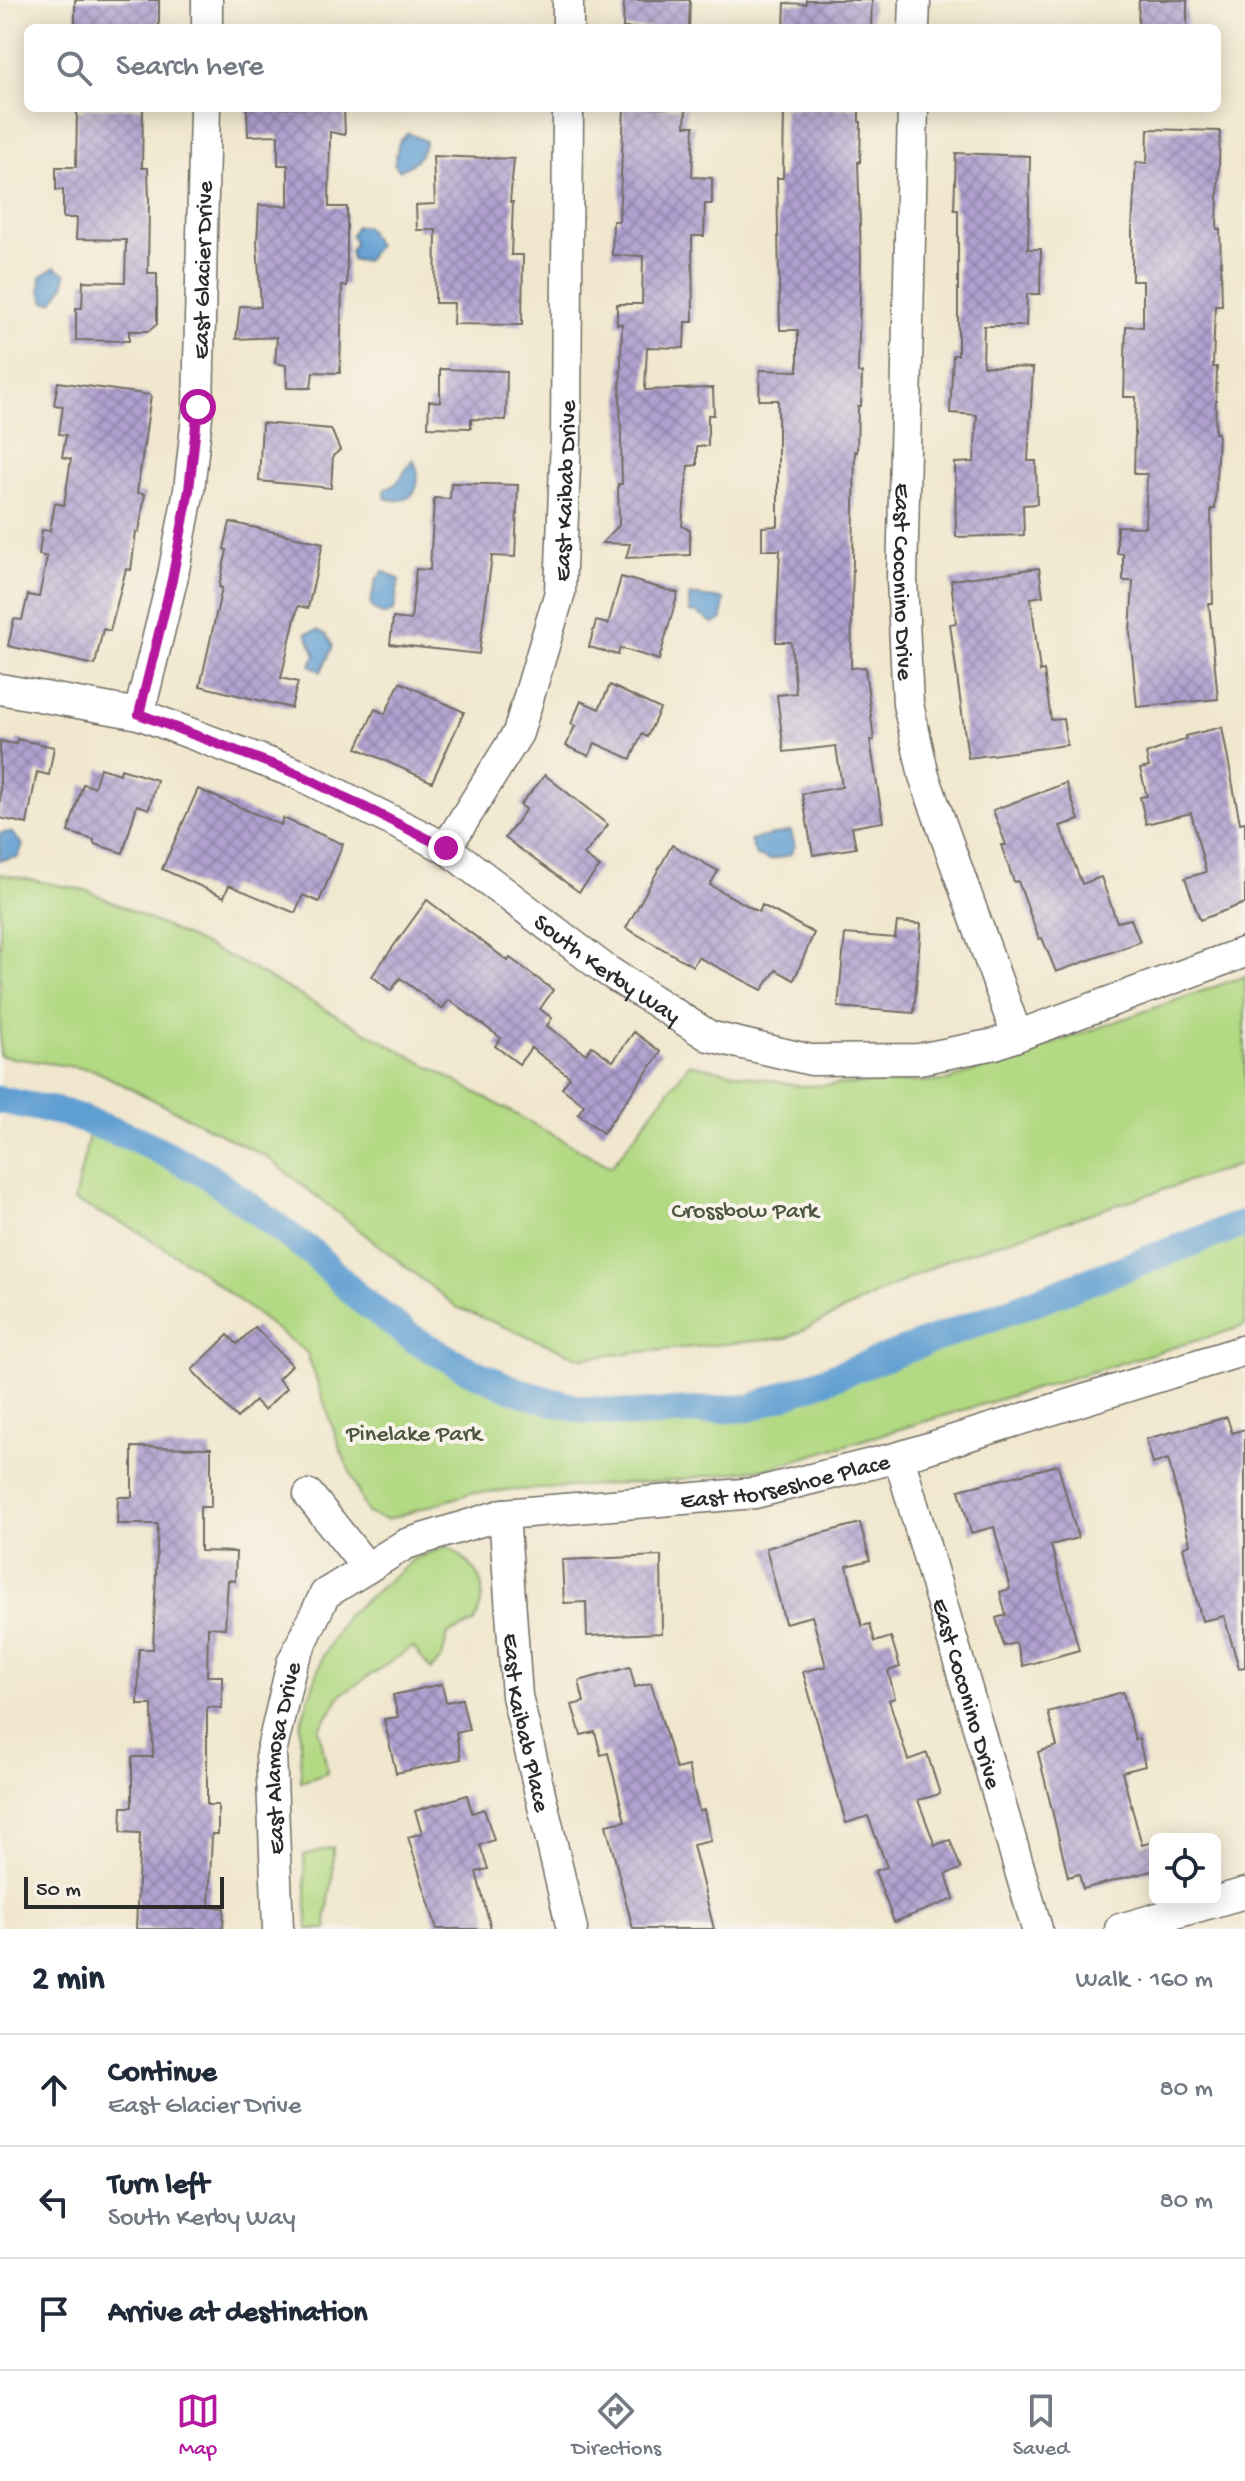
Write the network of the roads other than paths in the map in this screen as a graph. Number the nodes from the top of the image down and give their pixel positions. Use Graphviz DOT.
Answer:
graph roads {
  1 [pos="207,0"];
  2 [pos="568,0"];
  3 [pos="915,0"];
  4 [pos="207,24"];
  5 [pos="568,24"];
  6 [pos="914,24"];
  7 [pos="205,112"];
  8 [pos="568,112"];
  9 [pos="913,112"];
  10 [pos="0,689"];
  11 [pos="139,714"];
  12 [pos="446,848"];
  13 [pos="1245,952"];
  14 [pos="1017,1036"];
  15 [pos="1245,1350"];
  16 [pos="899,1457"];
  17 [pos="309,1495"];
  18 [pos="504,1514"];
  19 [pos="367,1568"];
  20 [pos="325,1594"];
  21 [pos="1245,1893"];
  22 [pos="278,1929"];
  23 [pos="572,1929"];
  24 [pos="1037,1929"];
  25 [pos="1120,1929"];
  1 -- 4 [label="street"];
  2 -- 5 [label="street"];
  3 -- 6 [label="street"];
  7 -- 11 [label="street, East Glacier Drive"];
  8 -- 12 [label="street, East Kaibab Drive"];
  9 -- 14 [label="street, East Coconino Drive"];
  10 -- 11 [label="street, South Kerby Way"];
  11 -- 12 [label="street, South Kerby Way"];
  12 -- 14 [label="street, South Kerby Way"];
  13 -- 14 [label="street, South Kerby Way"];
  15 -- 16 [label="street, East Horseshoe Place"];
  16 -- 18 [label="street, East Horseshoe Place"];
  16 -- 24 [label="street, East Coconino Drive"];
  17 -- 19 [label="street"];
  18 -- 19 [label="street, East Horseshoe Place"];
  18 -- 23 [label="street, East Kaibab Place"];
  19 -- 20 [label="street, East Horseshoe Place"];
  20 -- 22 [label="street, East Alamosa Drive"];
  21 -- 25 [label="street"];
}
